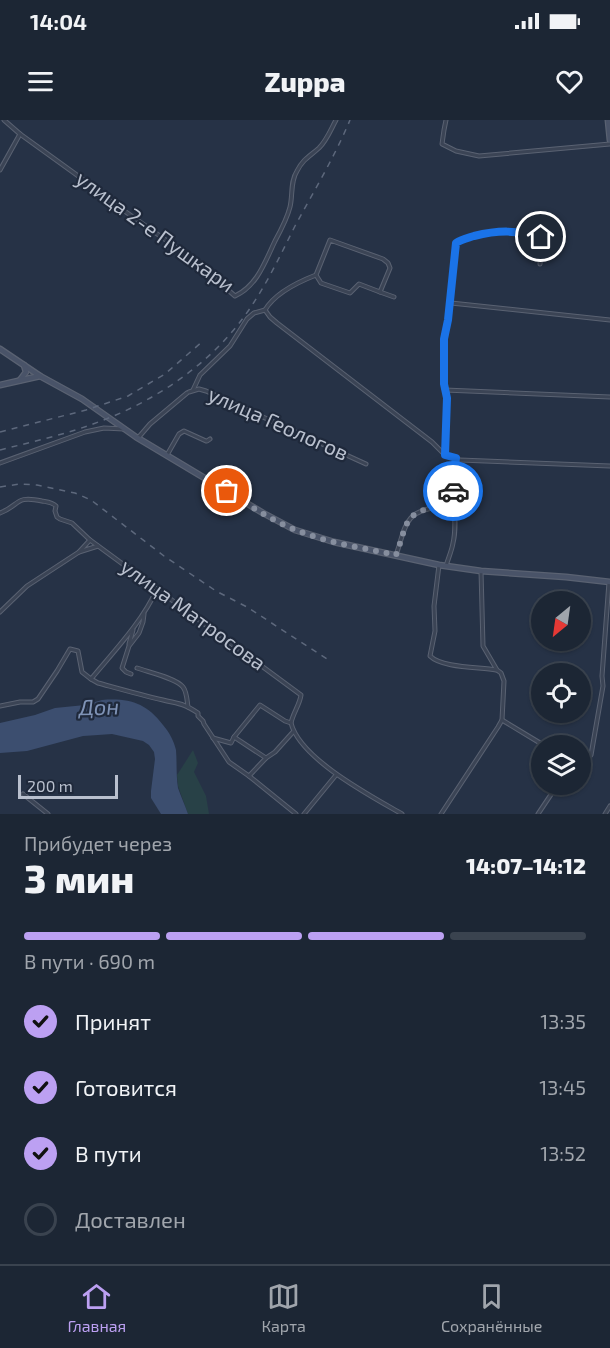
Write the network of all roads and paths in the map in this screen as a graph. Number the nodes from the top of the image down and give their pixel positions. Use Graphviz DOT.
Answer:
graph roads {
  1 [pos="4,120"];
  2 [pos="336,120"];
  3 [pos="447,120"];
  4 [pos="608,120"];
  5 [pos="20,134"];
  6 [pos="610,142"];
  7 [pos="0,170"];
  8 [pos="554,219"];
  9 [pos="541,237"];
  10 [pos="540,264"];
  11 [pos="316,275"];
  12 [pos="380,292"];
  13 [pos="394,297"];
  14 [pos="450,303"];
  15 [pos="265,310"];
  16 [pos="610,320"];
  17 [pos="1,352"];
  18 [pos="24,365"];
  19 [pos="40,376"];
  20 [pos="20,380"];
  21 [pos="0,386"];
  22 [pos="445,390"];
  23 [pos="190,392"];
  24 [pos="610,397"];
  25 [pos="124,429"];
  26 [pos="137,438"];
  27 [pos="210,439"];
  28 [pos="447,455"];
  29 [pos="167,456"];
  30 [pos="456,458"];
  31 [pos="0,463"];
  32 [pos="366,464"];
  33 [pos="610,466"];
  34 [pos="453,492"];
  35 [pos="0,513"];
  36 [pos="90,540"];
  37 [pos="98,546"];
  38 [pos="79,552"];
  39 [pos="396,555"];
  40 [pos="440,565"];
  41 [pos="446,566"];
  42 [pos="481,571"];
  43 [pos="610,576"];
  44 [pos="609,584"];
  45 [pos="158,589"];
  46 [pos="0,612"];
  47 [pos="144,612"];
  48 [pos="133,627"];
  49 [pos="129,646"];
  50 [pos="137,668"];
  51 [pos="497,670"];
  52 [pos="130,674"];
  53 [pos="91,679"];
  54 [pos="0,706"];
  55 [pos="188,707"];
  56 [pos="502,720"];
  57 [pos="291,723"];
  58 [pos="293,732"];
  59 [pos="234,737"];
  60 [pos="213,738"];
  61 [pos="531,738"];
  62 [pos="591,755"];
  63 [pos="266,758"];
  64 [pos="336,774"];
  65 [pos="249,776"];
  66 [pos="23,794"];
  67 [pos="551,795"];
  68 [pos="610,806"];
  69 [pos="48,814"];
  70 [pos="296,814"];
  71 [pos="304,814"];
  72 [pos="402,814"];
  73 [pos="441,814"];
  74 [pos="538,814"];
  75 [pos="605,814"];
  1 -- 5 [label="street, улица 2-е Пушкари"];
  2 -- 5 [label="street, улица 2-е Пушкари"];
  3 -- 6 [label="street"];
  4 -- 6 [label="main road"];
  5 -- 7 [label="street"];
  8 -- 9 [label="street"];
  9 -- 10 [label="street"];
  9 -- 14 [label="street"];
  11 -- 12 [label="street"];
  11 -- 12 [label="street"];
  11 -- 15 [label="street"];
  12 -- 13 [label="street"];
  14 -- 16 [label="street"];
  14 -- 22 [label="street"];
  15 -- 23 [label="street"];
  15 -- 28 [label="street"];
  17 -- 18 [label="main road"];
  18 -- 19 [label="main road"];
  18 -- 20 [label="main road"];
  19 -- 20 [label="main road"];
  19 -- 25 [label="main road"];
  20 -- 21 [label="main road"];
  22 -- 24 [label="street"];
  22 -- 28 [label="street"];
  23 -- 26 [label="street"];
  23 -- 32 [label="street, улица Геологов"];
  25 -- 26 [label="main road"];
  25 -- 31 [label="street"];
  26 -- 29 [label="main road"];
  27 -- 29 [label="street"];
  28 -- 30 [label="street"];
  29 -- 39 [label="main road"];
  30 -- 33 [label="street"];
  30 -- 34 [label="street"];
  34 -- 39 [label="street"];
  34 -- 41 [label="street"];
  35 -- 36 [label="street, улица Матросова"];
  36 -- 37 [label="street, улица Матросова"];
  36 -- 38 [label="street"];
  37 -- 38 [label="street"];
  37 -- 45 [label="street, улица Матросова"];
  38 -- 46 [label="street"];
  39 -- 40 [label="main road"];
  40 -- 41 [label="main road"];
  40 -- 51 [label="street"];
  41 -- 42 [label="main road"];
  42 -- 44 [label="main road"];
  42 -- 51 [label="street"];
  43 -- 44 [label="main road"];
  44 -- 62 [label="street"];
  45 -- 47 [label="street"];
  45 -- 57 [label="street, улица Матросова"];
  47 -- 48 [label="street"];
  47 -- 49 [label="street"];
  48 -- 49 [label="street"];
  48 -- 53 [label="street"];
  49 -- 52 [label="street"];
  50 -- 55 [label="street"];
  51 -- 56 [label="street"];
  53 -- 54 [label="street"];
  53 -- 55 [label="street"];
  55 -- 60 [label="street"];
  56 -- 61 [label="street"];
  56 -- 73 [label="street"];
  57 -- 58 [label="street"];
  57 -- 59 [label="street"];
  58 -- 63 [label="street"];
  58 -- 64 [label="street"];
  59 -- 60 [label="street"];
  59 -- 63 [label="street"];
  60 -- 65 [label="street"];
  63 -- 65 [label="street"];
  64 -- 71 [label="street"];
  64 -- 72 [label="street"];
  65 -- 70 [label="street"];
  66 -- 69 [label="street"];
  67 -- 74 [label="street"];
  68 -- 75 [label="street"];
}
